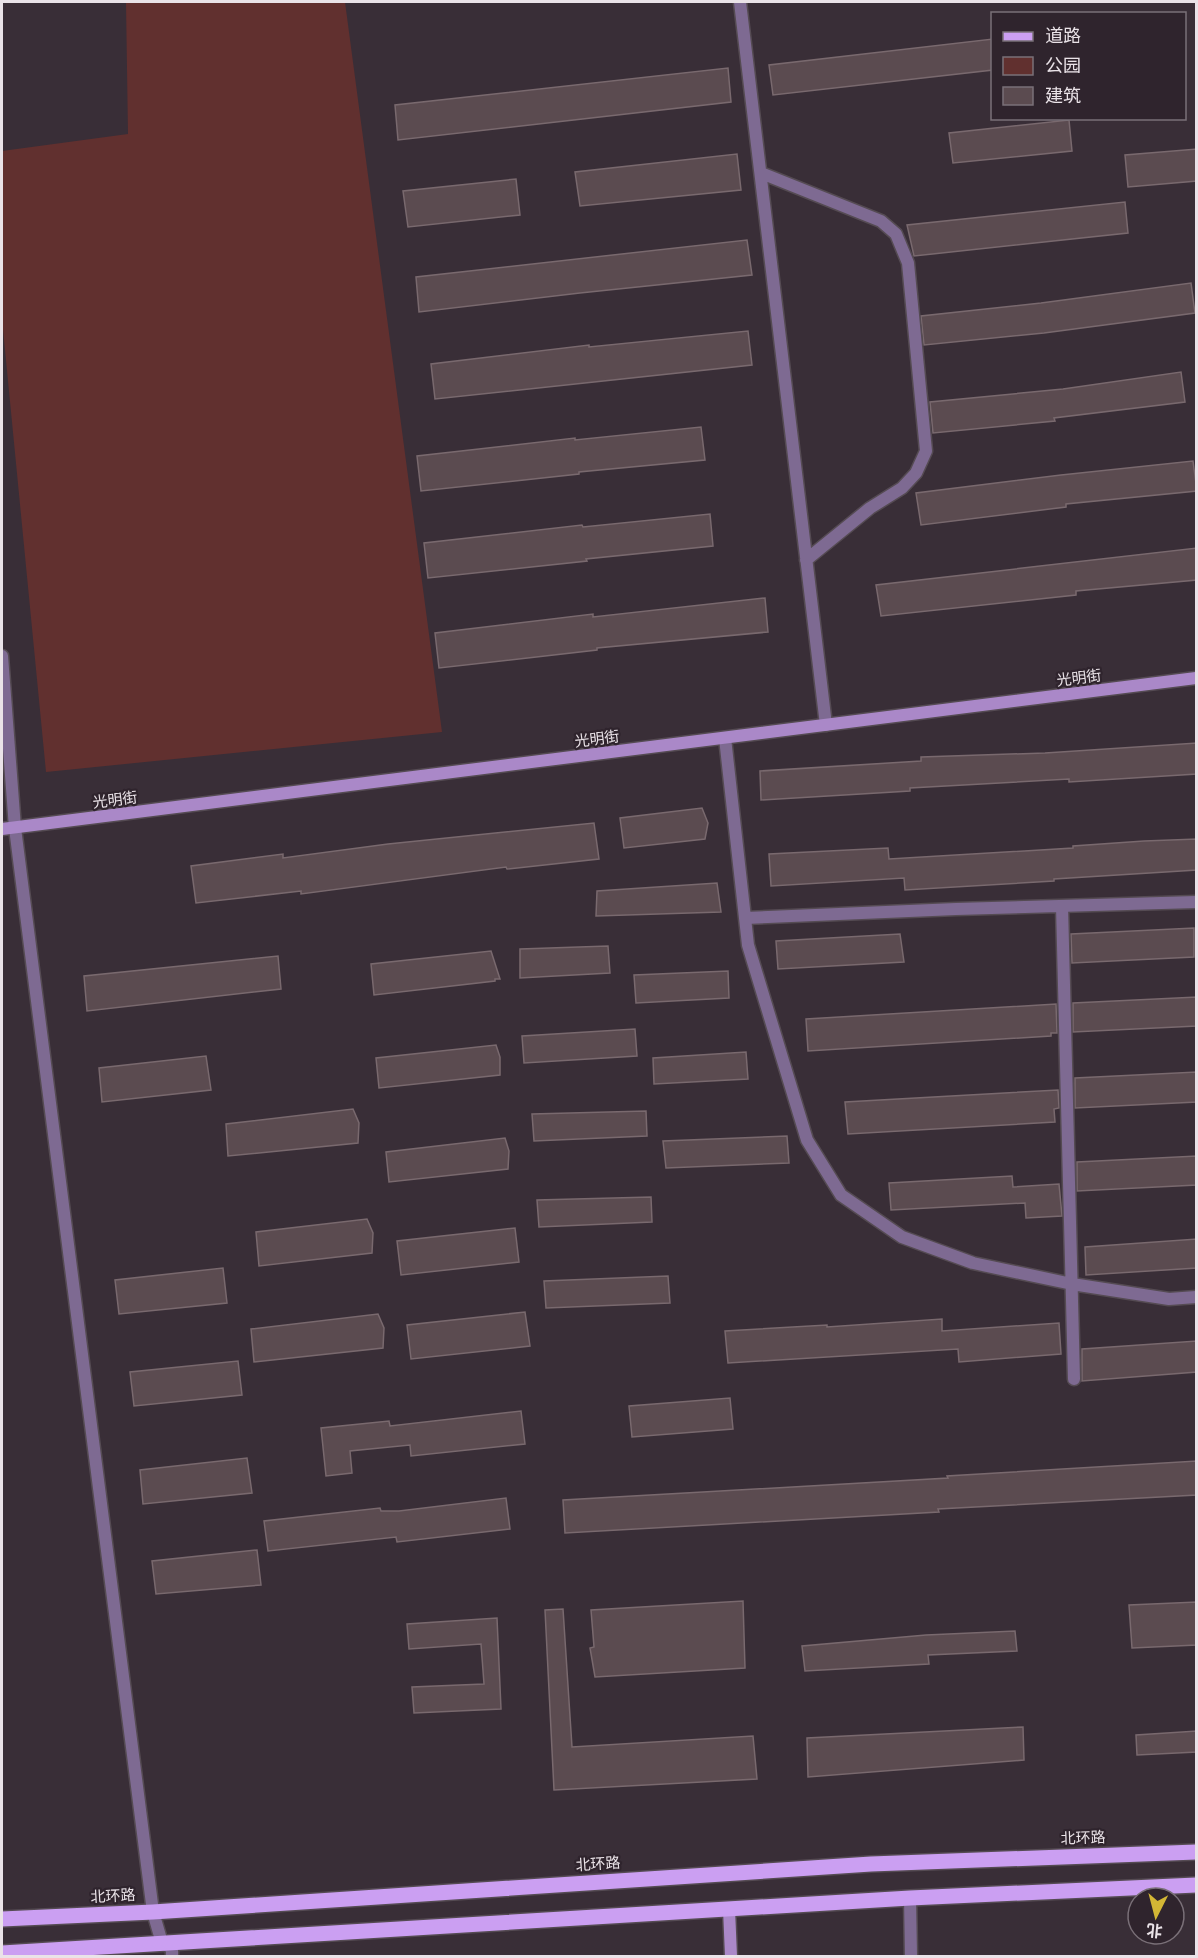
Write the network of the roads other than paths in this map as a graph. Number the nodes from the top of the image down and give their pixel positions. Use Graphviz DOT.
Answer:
graph roads {
  1 [pos="740,2"];
  2 [pos="760,173"];
  3 [pos="807,560"];
  4 [pos="2,656"];
  5 [pos="1197,678"];
  6 [pos="826,725"];
  7 [pos="725,738"];
  8 [pos="15,828"];
  9 [pos="2,829"];
  10 [pos="1197,902"];
  11 [pos="1062,906"];
  12 [pos="745,918"];
  13 [pos="1072,1284"];
  14 [pos="1197,1297"];
  15 [pos="1074,1379"];
  16 [pos="1197,1852"];
  17 [pos="1197,1885"];
  18 [pos="910,1898"];
  19 [pos="729,1909"];
  20 [pos="153,1912"];
  21 [pos="2,1919"];
  22 [pos="162,1942"];
  23 [pos="2,1953"];
  24 [pos="172,1956"];
  25 [pos="731,1956"];
  26 [pos="911,1956"];
  1 -- 2 [label="street"];
  2 -- 3 [label="street"];
  2 -- 3 [label="street"];
  3 -- 6 [label="street"];
  4 -- 8 [label="street"];
  5 -- 6 [label="street, 光明街"];
  6 -- 7 [label="street, 光明街"];
  7 -- 8 [label="street, 光明街"];
  7 -- 12 [label="street"];
  8 -- 9 [label="street, 光明街"];
  8 -- 20 [label="street"];
  10 -- 11 [label="street"];
  11 -- 12 [label="street"];
  11 -- 13 [label="street"];
  12 -- 13 [label="street"];
  13 -- 14 [label="street"];
  13 -- 15 [label="street"];
  16 -- 20 [label="main road, 北环路"];
  17 -- 18 [label="main road"];
  18 -- 19 [label="main road"];
  18 -- 26 [label="street"];
  19 -- 22 [label="main road"];
  19 -- 25 [label="street"];
  20 -- 21 [label="main road, 北环路"];
  20 -- 22 [label="street"];
  22 -- 23 [label="main road"];
  22 -- 24 [label="street"];
}
